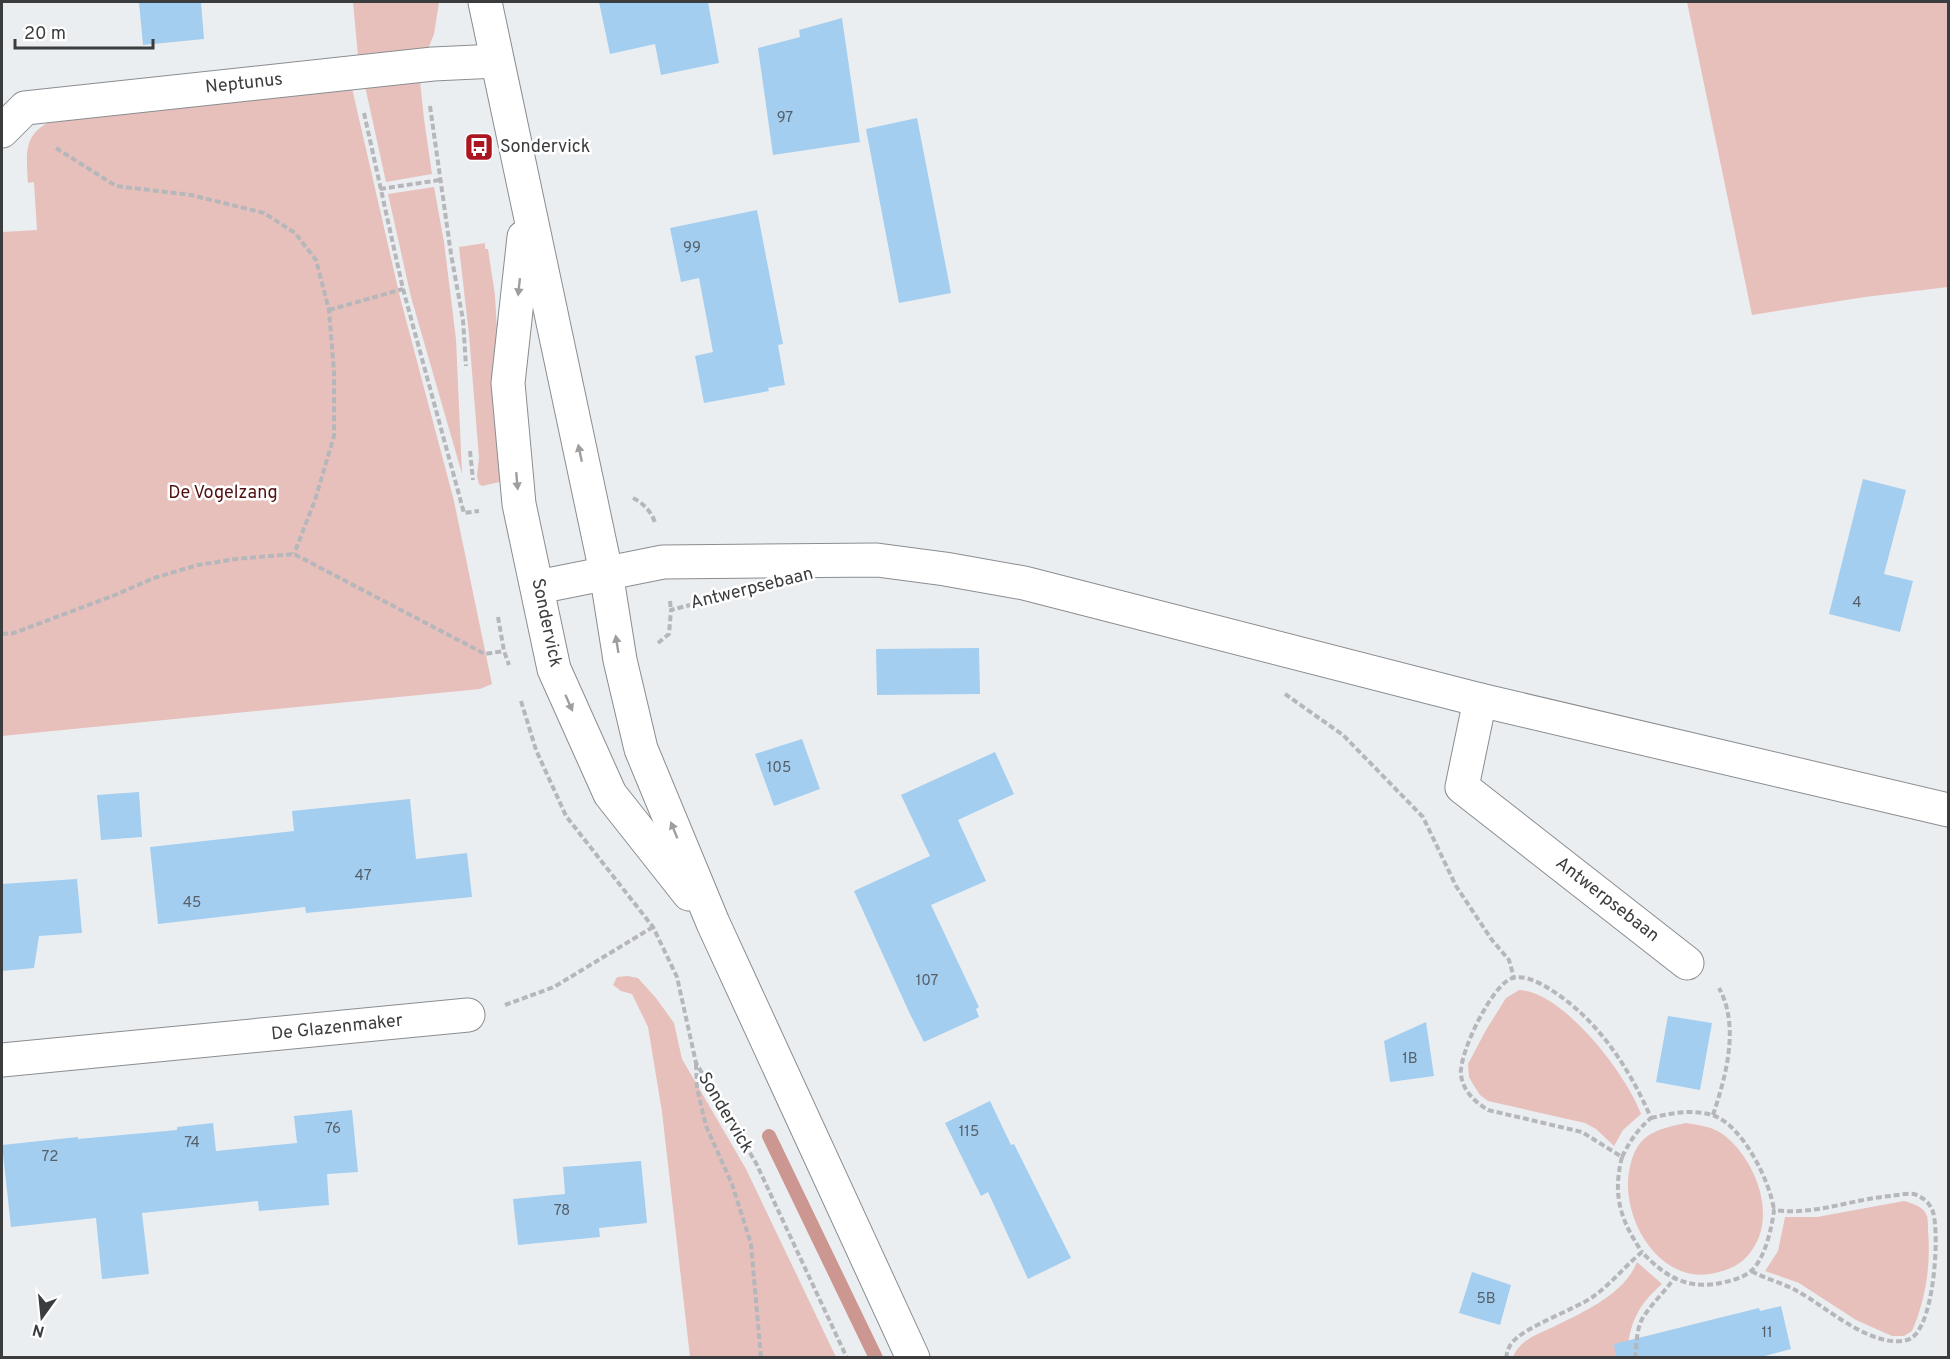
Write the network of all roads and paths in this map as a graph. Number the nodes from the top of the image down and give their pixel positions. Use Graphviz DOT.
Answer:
graph roads {
  1 [pos="485,2"];
  2 [pos="497,61"];
  3 [pos="434,64"];
  4 [pos="354,72"];
  5 [pos="7,125"];
  6 [pos="440,180"];
  7 [pos="381,189"];
  8 [pos="527,208"];
  9 [pos="403,289"];
  10 [pos="329,310"];
  11 [pos="467,375"];
  12 [pos="471,442"];
  13 [pos="474,488"];
  14 [pos="625,494"];
  15 [pos="476,500"];
  16 [pos="654,519"];
  17 [pos="294,554"];
  18 [pos="606,572"];
  19 [pos="538,587"];
  20 [pos="693,604"];
  21 [pos="2,634"];
  22 [pos="504,651"];
  23 [pos="620,660"];
  24 [pos="1281,691"];
  25 [pos="520,699"];
  26 [pos="1480,700"];
  27 [pos="1948,810"];
  28 [pos="713,923"];
  29 [pos="653,927"];
  30 [pos="1688,963"];
  31 [pos="1514,978"];
  32 [pos="468,1015"];
  33 [pos="2,1060"];
  34 [pos="696,1063"];
  35 [pos="1713,1115"];
  36 [pos="1651,1118"];
  37 [pos="1622,1157"];
  38 [pos="1774,1210"];
  39 [pos="1642,1252"];
  40 [pos="1751,1271"];
  41 [pos="1674,1278"];
  42 [pos="761,1358"];
  43 [pos="847,1358"];
  44 [pos="913,1358"];
  45 [pos="1506,1358"];
  46 [pos="1635,1358"];
  1 -- 2 [label="street, Sondervick"];
  2 -- 3 [label="street, Neptunus"];
  2 -- 8 [label="street, Sondervick"];
  3 -- 4 [label="street, Neptunus"];
  3 -- 6 [label="path"];
  4 -- 5 [label="street, Neptunus"];
  4 -- 7 [label="path"];
  5 -- 10 [label="path"];
  6 -- 7 [label="path"];
  6 -- 11 [label="path"];
  7 -- 9 [label="path"];
  18 -- 8 [label="street, Sondervick, one-way"];
  8 -- 19 [label="street, Sondervick, one-way"];
  9 -- 10 [label="path"];
  9 -- 15 [label="path"];
  10 -- 17 [label="path"];
  12 -- 13 [label="path"];
  14 -- 16 [label="path"];
  17 -- 21 [label="path"];
  17 -- 22 [label="path"];
  18 -- 19 [label="street, Antwerpsebaan"];
  23 -- 18 [label="street, Sondervick, one-way"];
  18 -- 26 [label="street, Antwerpsebaan"];
  19 -- 28 [label="street, Sondervick, one-way"];
  20 -- 23 [label="path, Antwerpsebaan"];
  28 -- 23 [label="street, Sondervick, one-way"];
  24 -- 31 [label="path"];
  25 -- 29 [label="path, Sondervick"];
  26 -- 27 [label="street, Antwerpsebaan"];
  26 -- 30 [label="street, Antwerpsebaan"];
  28 -- 44 [label="street, Sondervick"];
  29 -- 32 [label="path"];
  29 -- 34 [label="path, Sondervick"];
  30 -- 35 [label="path"];
  31 -- 36 [label="path"];
  31 -- 37 [label="path"];
  32 -- 33 [label="street, De Glazenmaker"];
  34 -- 42 [label="path"];
  34 -- 43 [label="path, Sondervick"];
  35 -- 36 [label="path"];
  35 -- 38 [label="path"];
  36 -- 37 [label="path"];
  37 -- 39 [label="path"];
  38 -- 40 [label="path"];
  38 -- 40 [label="path"];
  39 -- 41 [label="path"];
  39 -- 45 [label="path"];
  40 -- 41 [label="path"];
  41 -- 46 [label="path"];
}
